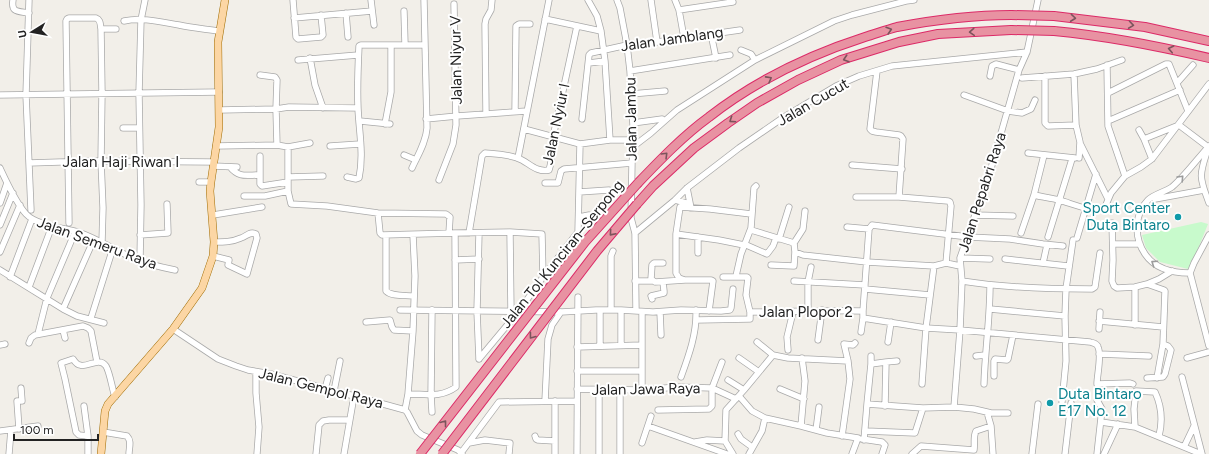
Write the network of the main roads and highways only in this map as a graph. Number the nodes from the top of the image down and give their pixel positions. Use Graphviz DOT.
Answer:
graph roads {
  1 [pos="225,0"];
  2 [pos="1209,41"];
  3 [pos="1209,58"];
  4 [pos="101,454"];
  5 [pos="420,454"];
  6 [pos="442,454"];
  1 -- 4 [label="main road"];
  5 -- 2 [label="highway, Jalan Tol Kunciran–Serpong, one-way, bridge"];
  3 -- 6 [label="highway, Jalan Tol Kunciran–Serpong, one-way, bridge"];
}
